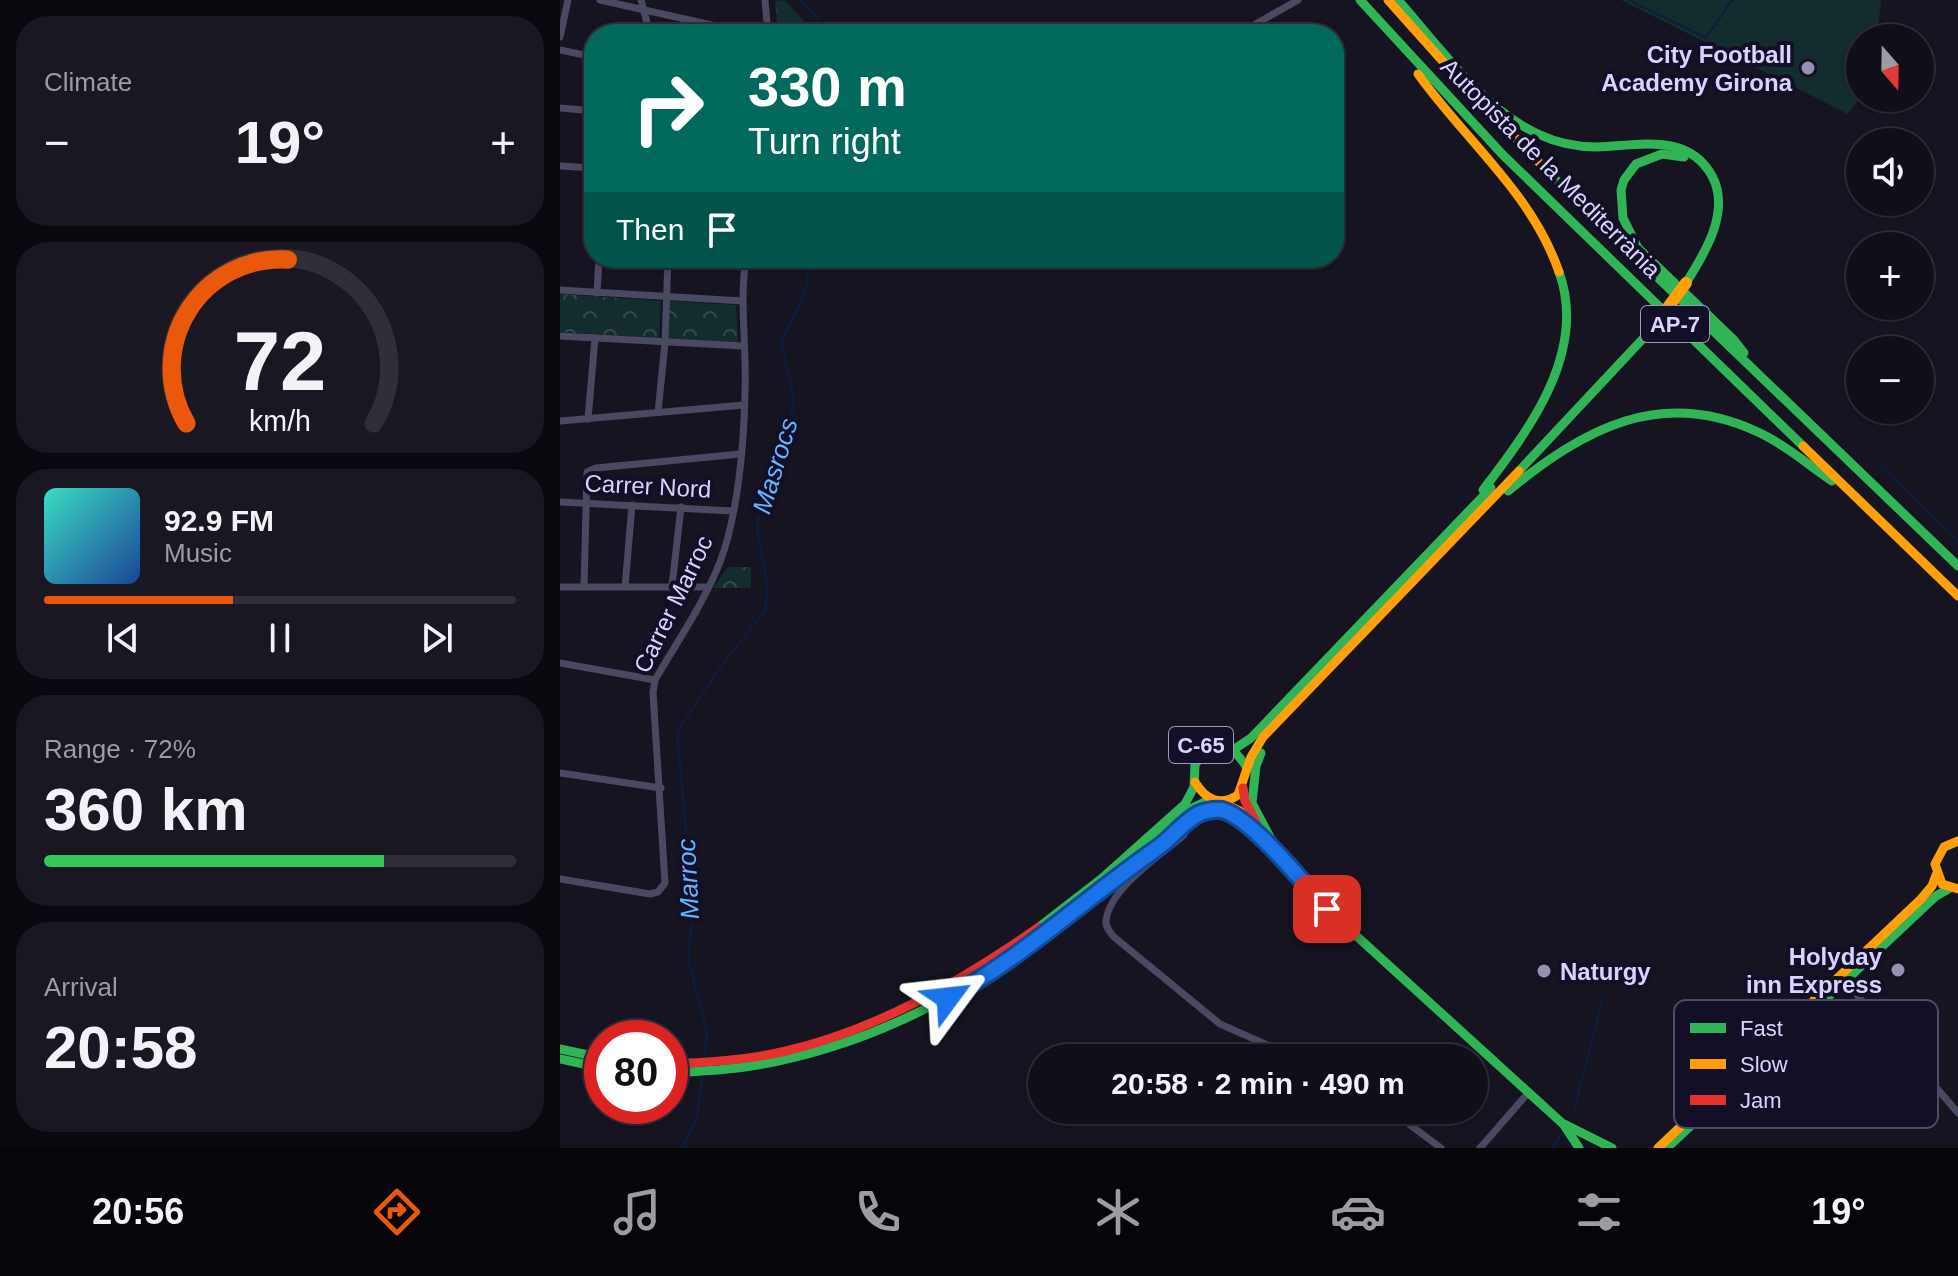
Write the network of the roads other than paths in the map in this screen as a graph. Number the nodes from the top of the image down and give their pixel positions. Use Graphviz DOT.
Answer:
graph roads {
  1 [pos="568,0"];
  2 [pos="600,0"];
  3 [pos="641,0"];
  4 [pos="765,0"];
  5 [pos="1298,0"];
  6 [pos="1360,0"];
  7 [pos="1388,0"];
  8 [pos="1398,0"];
  9 [pos="644,9"];
  10 [pos="648,24"];
  11 [pos="709,24"];
  12 [pos="767,24"];
  13 [pos="1256,24"];
  14 [pos="560,37"];
  15 [pos="1399,45"];
  16 [pos="560,50"];
  17 [pos="584,55"];
  18 [pos="560,108"];
  19 [pos="584,110"];
  20 [pos="560,166"];
  21 [pos="584,167"];
  22 [pos="598,268"];
  23 [pos="668,268"];
  24 [pos="745,268"];
  25 [pos="1684,281"];
  26 [pos="560,290"];
  27 [pos="597,293"];
  28 [pos="667,297"];
  29 [pos="742,301"];
  30 [pos="560,336"];
  31 [pos="595,338"];
  32 [pos="665,343"];
  33 [pos="743,346"];
  34 [pos="1769,386"];
  35 [pos="744,405"];
  36 [pos="658,412"];
  37 [pos="588,419"];
  38 [pos="560,421"];
  39 [pos="740,454"];
  40 [pos="560,502"];
  41 [pos="586,503"];
  42 [pos="632,505"];
  43 [pos="681,507"];
  44 [pos="733,511"];
  45 [pos="1451,536"];
  46 [pos="1913,551"];
  47 [pos="1958,566"];
  48 [pos="672,586"];
  49 [pos="560,587"];
  50 [pos="584,587"];
  51 [pos="625,587"];
  52 [pos="708,587"];
  53 [pos="1958,596"];
  54 [pos="560,663"];
  55 [pos="655,680"];
  56 [pos="1314,685"];
  57 [pos="1276,711"];
  58 [pos="1233,750"];
  59 [pos="1247,768"];
  60 [pos="560,773"];
  61 [pos="1195,782"];
  62 [pos="661,788"];
  63 [pos="1243,788"];
  64 [pos="1215,800"];
  65 [pos="1166,819"];
  66 [pos="1184,835"];
  67 [pos="1958,841"];
  68 [pos="1279,854"];
  69 [pos="1128,867"];
  70 [pos="1936,875"];
  71 [pos="560,879"];
  72 [pos="1954,889"];
  73 [pos="1845,981"];
  74 [pos="1814,1000"];
  75 [pos="1825,1000"];
  76 [pos="1861,1000"];
  77 [pos="1265,1044"];
  78 [pos="560,1049"];
  79 [pos="584,1054"];
  80 [pos="560,1059"];
  81 [pos="560,1066"];
  82 [pos="584,1066"];
  83 [pos="723,1066"];
  84 [pos="690,1068"];
  85 [pos="584,1069"];
  86 [pos="1938,1090"];
  87 [pos="1529,1092"];
  88 [pos="1958,1113"];
  89 [pos="1562,1123"];
  90 [pos="1409,1124"];
  91 [pos="1679,1128"];
  92 [pos="1688,1128"];
  93 [pos="1441,1148"];
  94 [pos="1480,1148"];
  95 [pos="1579,1148"];
  96 [pos="1612,1148"];
  97 [pos="1658,1148"];
  98 [pos="1667,1148"];
  1 -- 14 [label="street"];
  2 -- 9 [label="street"];
  3 -- 9 [label="street"];
  4 -- 12 [label="street"];
  5 -- 13 [label="street"];
  6 -- 15 [label="main road, Autopista de la Mediterrània / AP-7"];
  7 -- 34 [label="main road, Autopista de la Mediterrània / AP-7"];
  8 -- 25 [label="main road"];
  9 -- 10 [label="street"];
  9 -- 11 [label="street"];
  15 -- 45 [label="main road"];
  15 -- 46 [label="main road, Autopista de la Mediterrània / AP-7"];
  16 -- 17 [label="street"];
  18 -- 19 [label="street"];
  20 -- 21 [label="street"];
  22 -- 27 [label="street"];
  23 -- 28 [label="street"];
  24 -- 29 [label="street, Carrer Marroc"];
  25 -- 34 [label="main road"];
  25 -- 45 [label="main road"];
  26 -- 27 [label="street"];
  27 -- 28 [label="street"];
  28 -- 29 [label="street"];
  28 -- 32 [label="street"];
  29 -- 33 [label="street, Carrer Marroc"];
  30 -- 31 [label="street"];
  31 -- 32 [label="street"];
  31 -- 37 [label="street"];
  32 -- 33 [label="street"];
  32 -- 36 [label="street"];
  33 -- 35 [label="street, Carrer Marroc"];
  34 -- 47 [label="main road, Autopista de la Mediterrània / AP-7"];
  35 -- 36 [label="street"];
  35 -- 39 [label="street, Carrer Marroc"];
  36 -- 37 [label="street"];
  37 -- 38 [label="street"];
  39 -- 41 [label="street"];
  39 -- 44 [label="street, Carrer Marroc"];
  40 -- 41 [label="street, Carrer Nord"];
  41 -- 42 [label="street, Carrer Nord"];
  41 -- 50 [label="street"];
  42 -- 43 [label="street, Carrer Nord"];
  42 -- 51 [label="street"];
  43 -- 44 [label="street, Carrer Nord"];
  43 -- 48 [label="street"];
  44 -- 52 [label="street, Carrer Marroc"];
  45 -- 46 [label="main road"];
  45 -- 56 [label="main road"];
  45 -- 57 [label="main road"];
  46 -- 53 [label="main road, Autopista de la Mediterrània / AP-7"];
  48 -- 51 [label="street"];
  48 -- 52 [label="street"];
  49 -- 50 [label="street"];
  50 -- 51 [label="street"];
  52 -- 55 [label="street, Carrer Marroc"];
  54 -- 55 [label="street"];
  55 -- 62 [label="street, Carrer Marroc"];
  56 -- 59 [label="main road"];
  56 -- 68 [label="main road"];
  57 -- 58 [label="main road"];
  57 -- 65 [label="main road, C-65"];
  58 -- 59 [label="main road, C-65"];
  58 -- 61 [label="main road, C-65"];
  59 -- 63 [label="main road, C-65"];
  60 -- 62 [label="street"];
  61 -- 64 [label="main road, C-65"];
  61 -- 65 [label="main road, C-65"];
  62 -- 71 [label="street, Carrer Marroc"];
  63 -- 64 [label="main road, C-65"];
  63 -- 68 [label="main road"];
  64 -- 68 [label="main road"];
  64 -- 69 [label="main road, C-65"];
  65 -- 83 [label="main road, C-65"];
  66 -- 77 [label="street"];
  67 -- 70 [label="main road"];
  68 -- 69 [label="main road, C-65"];
  68 -- 87 [label="main road"];
  69 -- 83 [label="main road, C-65"];
  70 -- 72 [label="main road"];
  70 -- 74 [label="main road"];
  72 -- 73 [label="main road"];
  73 -- 75 [label="main road"];
  73 -- 76 [label="street"];
  78 -- 79 [label="main road"];
  80 -- 82 [label="main road"];
  81 -- 85 [label="main road"];
  83 -- 84 [label="main road, C-65"];
  86 -- 88 [label="street"];
  87 -- 89 [label="main road"];
  87 -- 94 [label="street"];
  89 -- 95 [label="main road"];
  89 -- 96 [label="main road"];
  90 -- 93 [label="street"];
  91 -- 97 [label="main road"];
  92 -- 98 [label="main road"];
}
